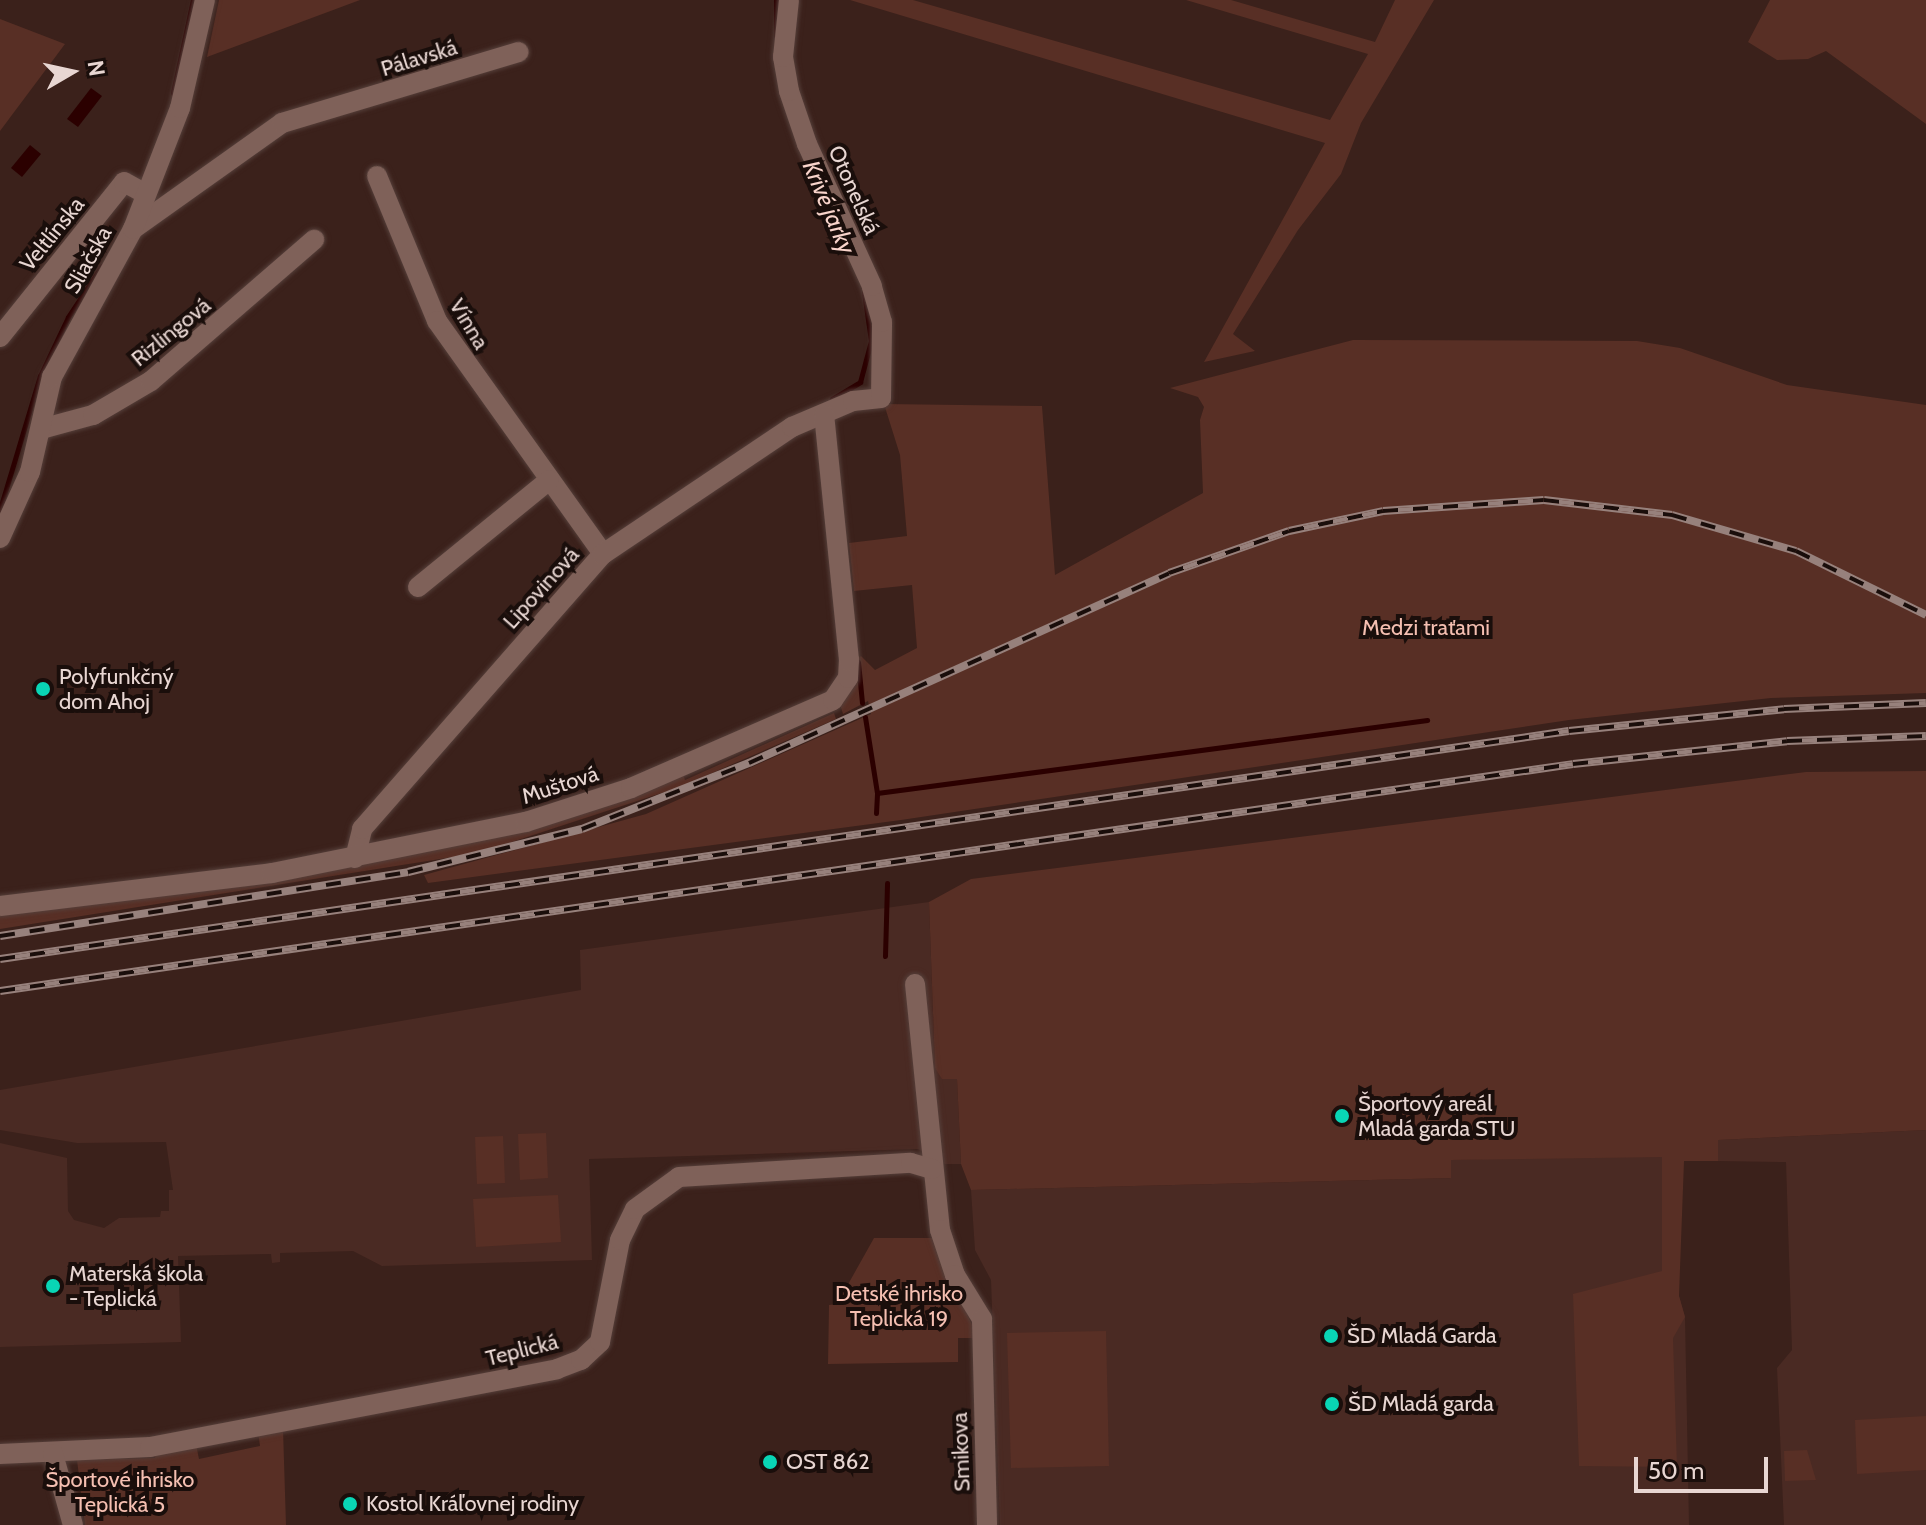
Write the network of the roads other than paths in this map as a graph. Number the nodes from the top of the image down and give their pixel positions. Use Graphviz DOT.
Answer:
graph roads {
  1 [pos="205,0"];
  2 [pos="789,0"];
  3 [pos="519,52"];
  4 [pos="377,176"];
  5 [pos="146,194"];
  6 [pos="133,229"];
  7 [pos="314,240"];
  8 [pos="0,337"];
  9 [pos="881,398"];
  10 [pos="824,415"];
  11 [pos="41,429"];
  12 [pos="549,480"];
  13 [pos="0,538"];
  14 [pos="603,554"];
  15 [pos="418,587"];
  16 [pos="355,858"];
  17 [pos="0,906"];
  18 [pos="915,984"];
  19 [pos="932,1169"];
  20 [pos="0,1454"];
  21 [pos="53,1454"];
  22 [pos="73,1525"];
  23 [pos="987,1525"];
  1 -- 5 [label="street, Sliačska"];
  2 -- 9 [label="street, Otonelská"];
  3 -- 6 [label="street, Pálavská"];
  4 -- 12 [label="street, Vínna"];
  5 -- 6 [label="street, Sliačska"];
  5 -- 8 [label="street, Veltlínska"];
  6 -- 11 [label="street, Sliačska"];
  7 -- 11 [label="street, Rizlingová"];
  9 -- 10 [label="street, Lipovinová"];
  10 -- 14 [label="street, Lipovinová"];
  10 -- 16 [label="street, Muštová"];
  11 -- 13 [label="street, Sliačska"];
  12 -- 14 [label="street, Vínna"];
  12 -- 15 [label="street"];
  14 -- 16 [label="street, Lipovinová"];
  16 -- 17 [label="street, Muštová"];
  18 -- 19 [label="street, Smikova"];
  19 -- 21 [label="street, Teplická"];
  19 -- 23 [label="street, Smikova"];
  20 -- 21 [label="street, Teplická"];
  21 -- 22 [label="street"];
}
